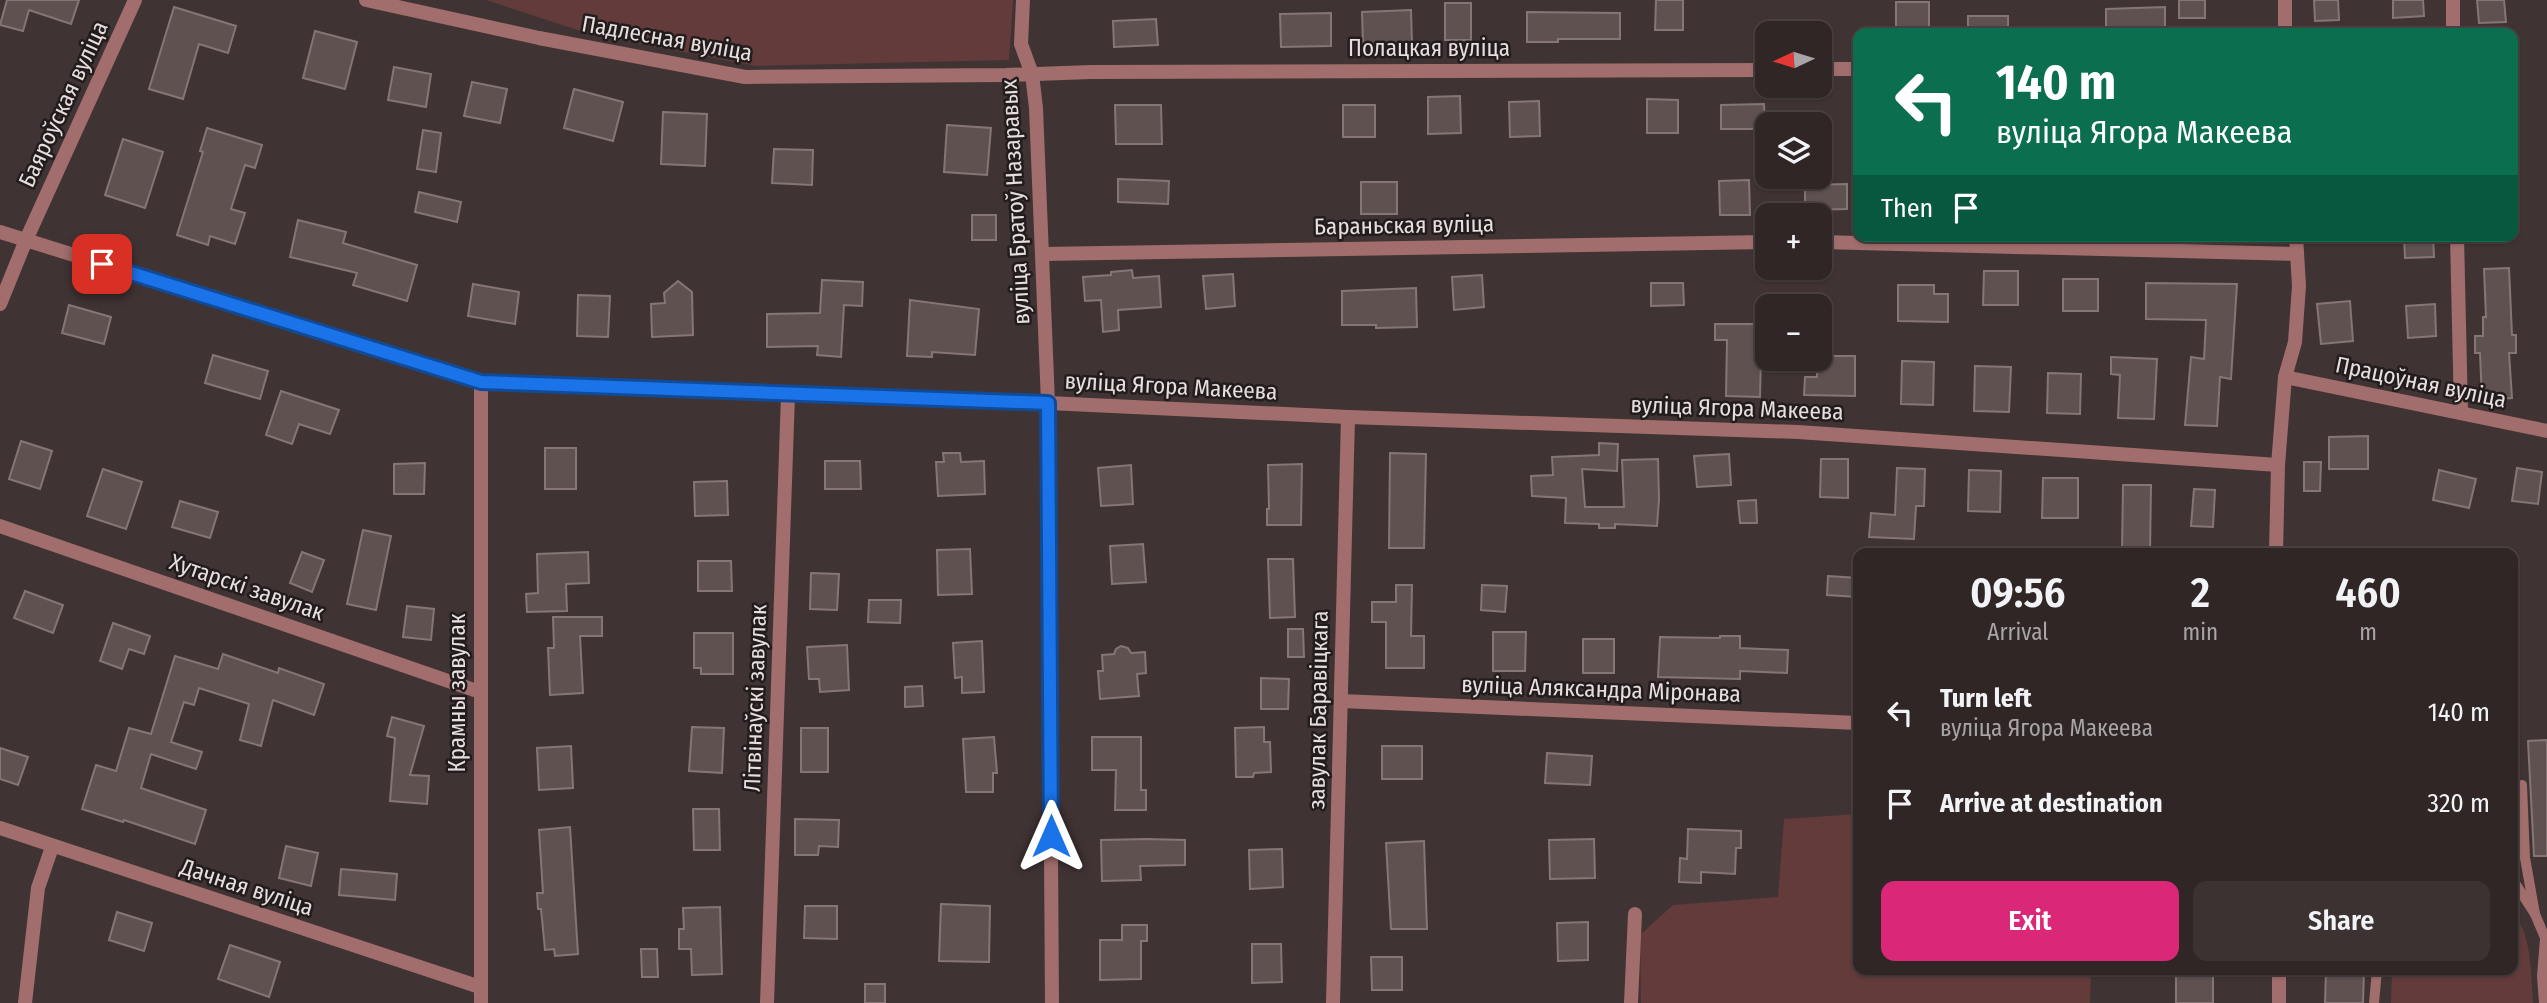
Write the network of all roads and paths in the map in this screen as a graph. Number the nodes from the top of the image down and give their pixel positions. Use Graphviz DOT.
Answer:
graph roads {
  1 [pos="135,0"];
  2 [pos="366,0"];
  3 [pos="1023,0"];
  4 [pos="2285,0"];
  5 [pos="2453,0"];
  6 [pos="2285,28"];
  7 [pos="2453,28"];
  8 [pos="1832,69"];
  9 [pos="1853,69"];
  10 [pos="1755,70"];
  11 [pos="1091,72"];
  12 [pos="1032,74"];
  13 [pos="0,232"];
  14 [pos="26,240"];
  15 [pos="1755,242"];
  16 [pos="1832,242"];
  17 [pos="2296,242"];
  18 [pos="2457,242"];
  19 [pos="1042,254"];
  20 [pos="2297,254"];
  21 [pos="0,304"];
  22 [pos="2285,377"];
  23 [pos="481,382"];
  24 [pos="788,395"];
  25 [pos="1048,403"];
  26 [pos="2461,413"];
  27 [pos="1348,417"];
  28 [pos="2547,431"];
  29 [pos="2278,465"];
  30 [pos="0,526"];
  31 [pos="2276,548"];
  32 [pos="480,692"];
  33 [pos="1341,701"];
  34 [pos="1853,723"];
  35 [pos="2522,785"];
  36 [pos="0,828"];
  37 [pos="52,847"];
  38 [pos="2518,888"];
  39 [pos="1635,914"];
  40 [pos="2535,914"];
  41 [pos="2547,939"];
  42 [pos="2279,975"];
  43 [pos="2377,975"];
  44 [pos="480,987"];
  45 [pos="24,1003"];
  46 [pos="481,1003"];
  47 [pos="766,1003"];
  48 [pos="1052,1003"];
  49 [pos="1333,1003"];
  50 [pos="1631,1003"];
  51 [pos="2279,1003"];
  52 [pos="2374,1003"];
  53 [pos="2546,1003"];
  1 -- 14 [label="street, Баяроўская вуліца"];
  2 -- 12 [label="street, Падлесная вуліца"];
  3 -- 12 [label="street, вуліца Братоў Назаравых"];
  4 -- 6 [label="street"];
  5 -- 7 [label="street"];
  8 -- 9 [label="street"];
  10 -- 11 [label="street, Полацкая вуліца"];
  11 -- 12 [label="street, Падлесная вуліца"];
  12 -- 19 [label="street, вуліца Братоў Назаравых"];
  13 -- 14 [label="street, вуліца Ягора Макеева"];
  14 -- 21 [label="street, Баяроўская вуліца"];
  14 -- 23 [label="street, вуліца Ягора Макеева"];
  15 -- 19 [label="street, Бараньская вуліца"];
  16 -- 20 [label="street"];
  17 -- 20 [label="street"];
  18 -- 26 [label="street"];
  19 -- 25 [label="street, вуліца Братоў Назаравых"];
  20 -- 22 [label="street"];
  22 -- 26 [label="street, Працоўная вуліца"];
  22 -- 29 [label="street"];
  23 -- 24 [label="street, вуліца Ягора Макеева"];
  23 -- 32 [label="street, Крамны завулак"];
  24 -- 25 [label="street, вуліца Ягора Макеева"];
  24 -- 47 [label="street, Літвінаўскі завулак"];
  25 -- 27 [label="street, вуліца Ягора Макеева"];
  25 -- 48 [label="street, вуліца Братоў Назаравых"];
  26 -- 28 [label="street, Працоўная вуліца"];
  27 -- 29 [label="street, вуліца Ягора Макеева"];
  27 -- 33 [label="street, завулак Баравіцкага"];
  29 -- 31 [label="street"];
  30 -- 32 [label="street, Хутарскі завулак"];
  32 -- 44 [label="street, Крамны завулак"];
  33 -- 34 [label="street, вуліца Аляксандра Міронава"];
  33 -- 49 [label="street, завулак Баравіцкага"];
  35 -- 40 [label="lane"];
  36 -- 37 [label="street, Дачная вуліца"];
  37 -- 44 [label="street, Дачная вуліца"];
  37 -- 45 [label="street"];
  38 -- 40 [label="lane"];
  39 -- 50 [label="street"];
  40 -- 41 [label="lane"];
  41 -- 53 [label="street"];
  42 -- 51 [label="street"];
  43 -- 52 [label="lane"];
  44 -- 46 [label="street, Крамны завулак"];
}
